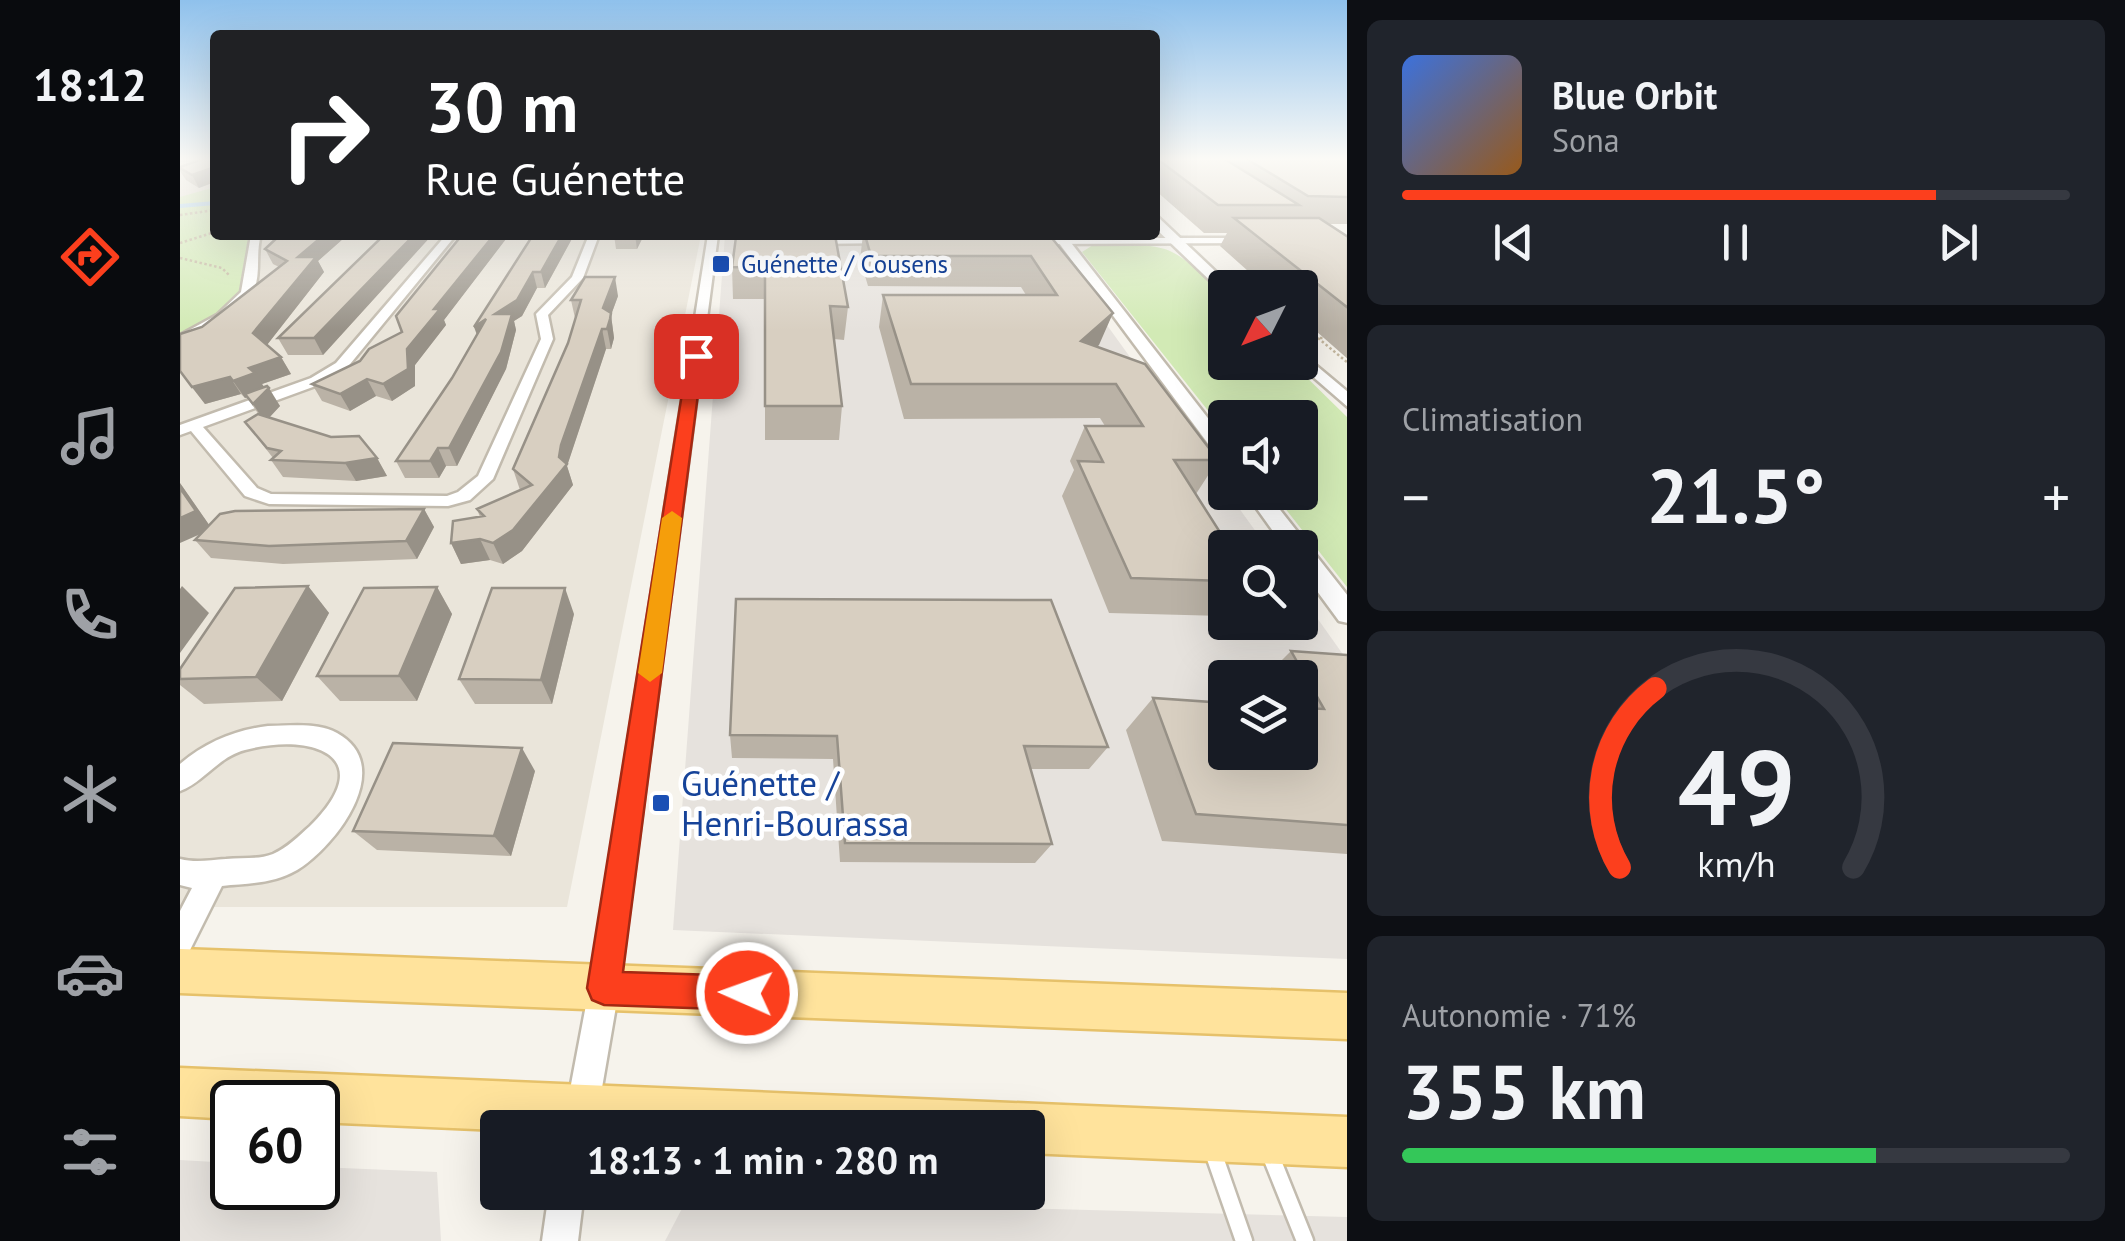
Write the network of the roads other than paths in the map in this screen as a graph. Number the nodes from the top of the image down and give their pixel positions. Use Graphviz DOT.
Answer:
graph roads {
  1 [pos="1160,226"];
  2 [pos="254,240"];
  3 [pos="447,240"];
  4 [pos="592,240"];
  5 [pos="718,240"];
  6 [pos="1038,240"];
  7 [pos="1063,240"];
  8 [pos="1119,240"];
  9 [pos="800,241"];
  10 [pos="896,241"];
  11 [pos="1027,241"];
  12 [pos="1254,241"];
  13 [pos="1177,242"];
  14 [pos="1208,271"];
  15 [pos="180,339"];
  16 [pos="1318,374"];
  17 [pos="1347,401"];
  18 [pos="187,427"];
  19 [pos="1208,431"];
  20 [pos="1318,576"];
  21 [pos="1347,613"];
  22 [pos="180,780"];
  23 [pos="180,872"];
  24 [pos="214,874"];
  25 [pos="180,940"];
  26 [pos="180,970"];
  27 [pos="604,988"];
  28 [pos="1347,1016"];
  29 [pos="180,1092"];
  30 [pos="582,1110"];
  31 [pos="480,1111"];
  32 [pos="1045,1131"];
  33 [pos="1207,1136"];
  34 [pos="1264,1138"];
  35 [pos="1347,1142"];
  36 [pos="564,1210"];
  37 [pos="560,1241"];
  38 [pos="1244,1241"];
  39 [pos="1305,1241"];
  1 -- 13 [label="street"];
  2 -- 15 [label="street"];
  3 -- 18 [label="street"];
  4 -- 18 [label="street"];
  5 -- 27 [label="street"];
  6 -- 11 [label="street"];
  7 -- 19 [label="street"];
  8 -- 13 [label="street"];
  9 -- 10 [label="street"];
  12 -- 13 [label="street"];
  13 -- 14 [label="street"];
  16 -- 17 [label="street"];
  20 -- 21 [label="street"];
  22 -- 24 [label="street"];
  23 -- 24 [label="street"];
  24 -- 25 [label="street"];
  26 -- 27 [label="main road"];
  27 -- 28 [label="main road"];
  27 -- 30 [label="street"];
  29 -- 31 [label="main road"];
  32 -- 33 [label="main road"];
  33 -- 34 [label="main road"];
  33 -- 38 [label="lane"];
  34 -- 35 [label="main road"];
  34 -- 39 [label="lane"];
  36 -- 37 [label="street"];
}
